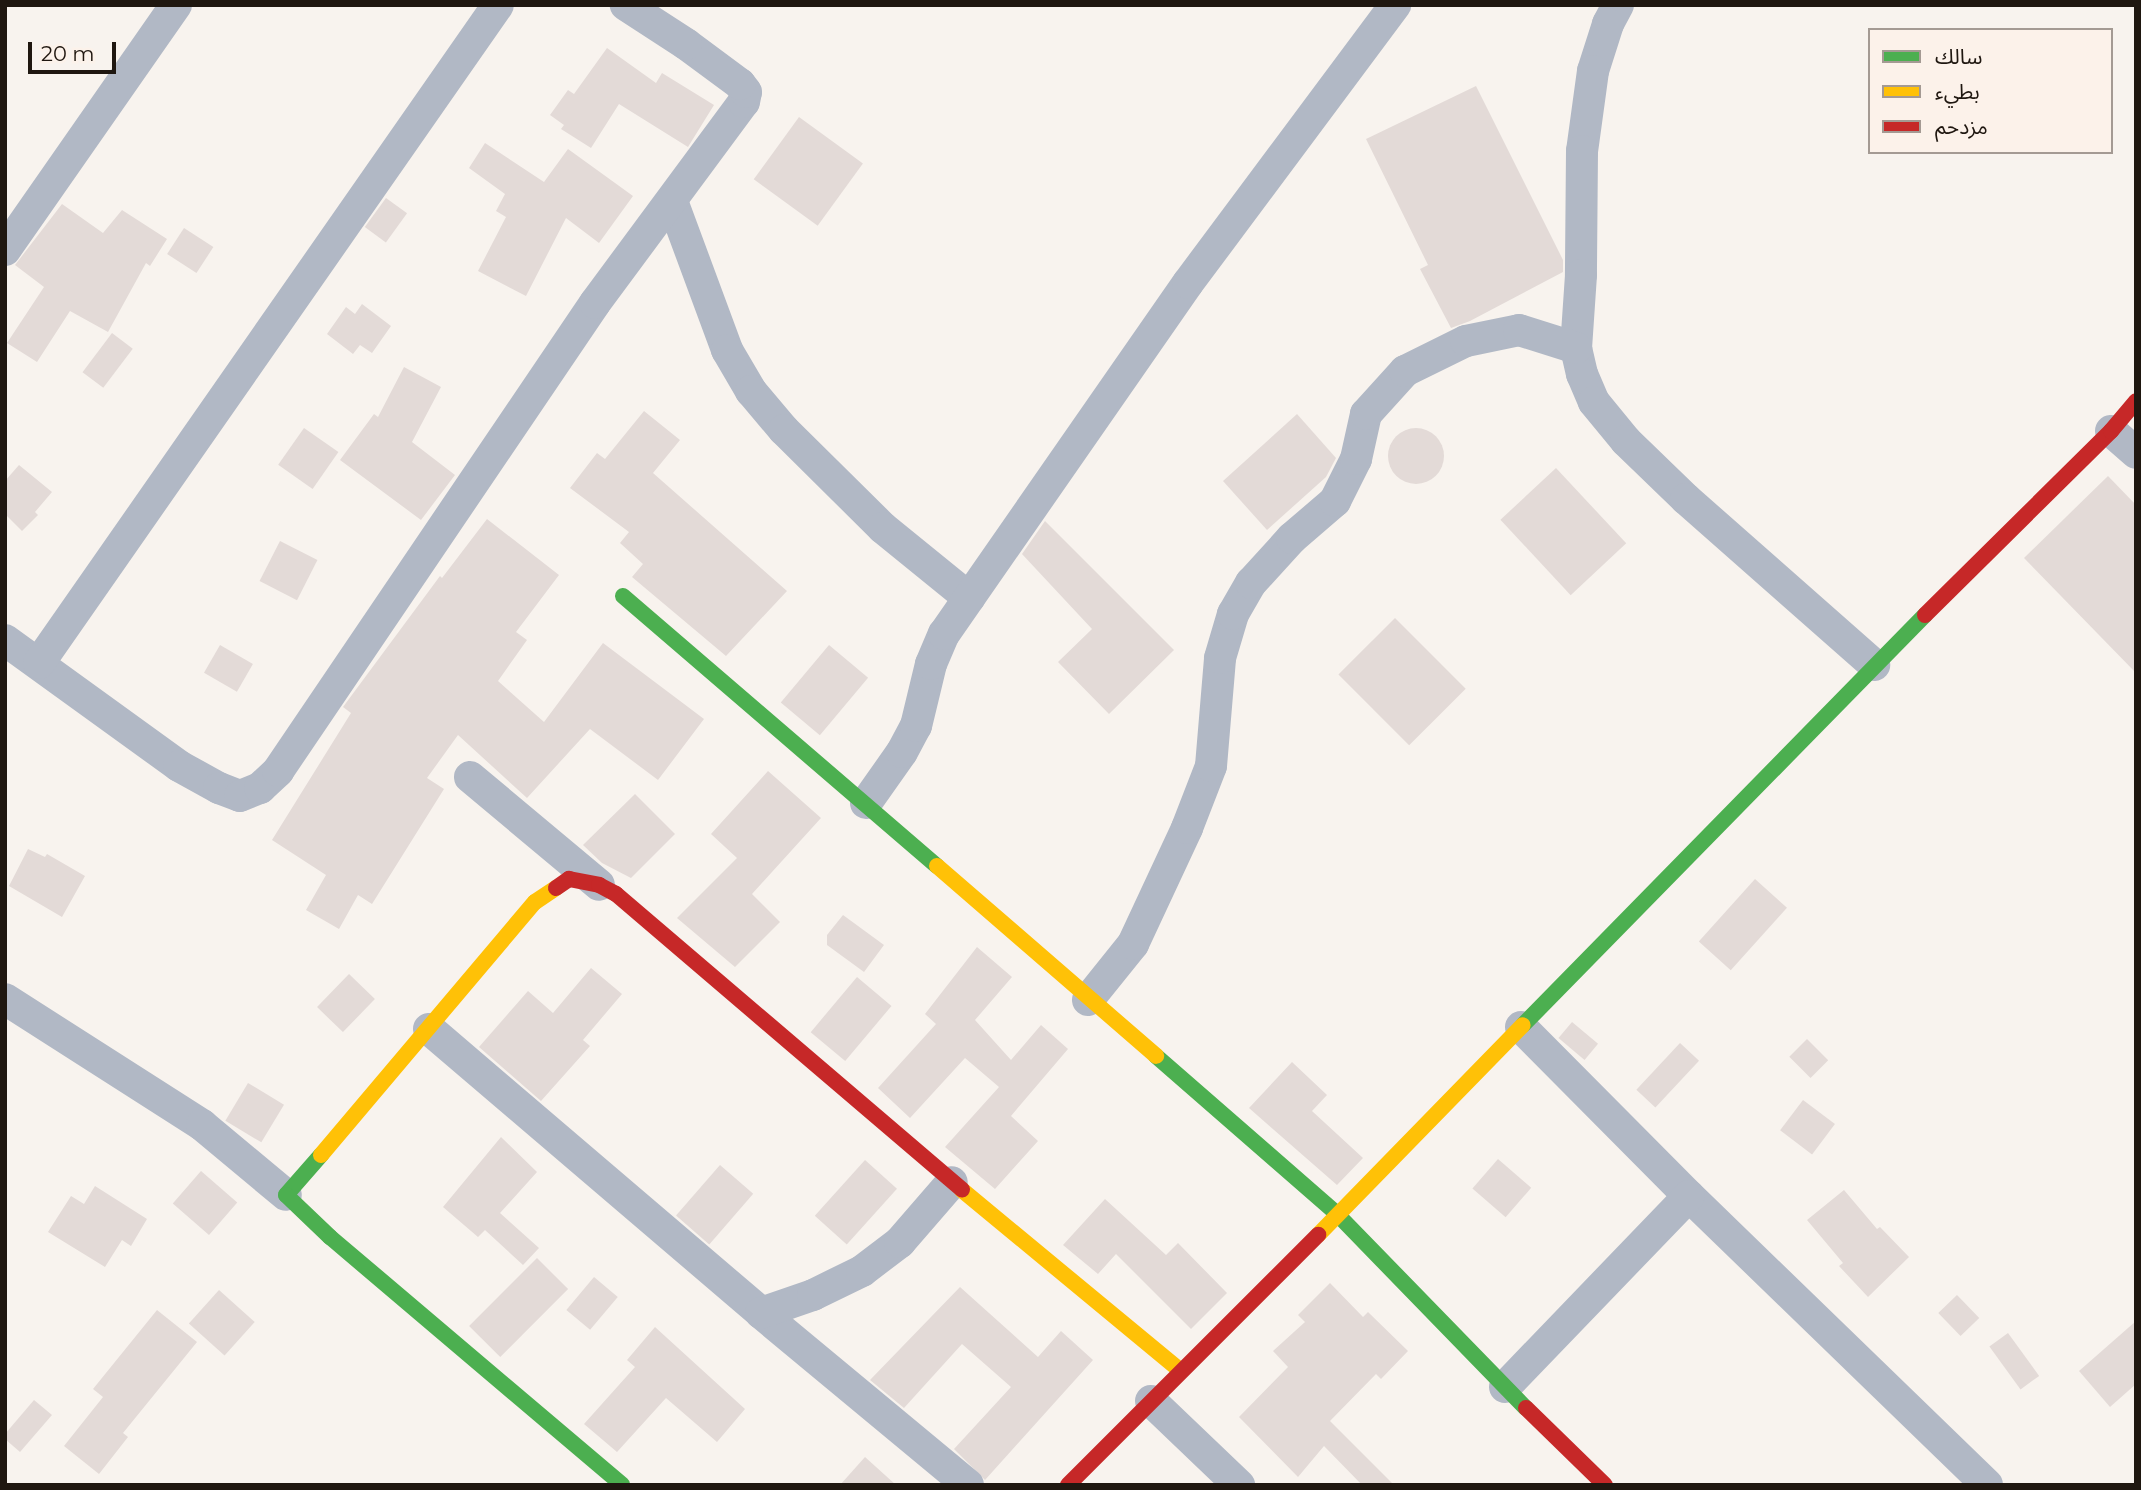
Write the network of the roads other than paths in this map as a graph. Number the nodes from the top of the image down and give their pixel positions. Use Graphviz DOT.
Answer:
graph roads {
  1 [pos="176,5"];
  2 [pos="498,5"];
  3 [pos="626,5"];
  4 [pos="1395,5"];
  5 [pos="1618,5"];
  6 [pos="672,201"];
  7 [pos="5,250"];
  8 [pos="1576,348"];
  9 [pos="2136,401"];
  10 [pos="2111,431"];
  11 [pos="2136,453"];
  12 [pos="623,596"];
  13 [pos="968,598"];
  14 [pos="5,640"];
  15 [pos="39,663"];
  16 [pos="1874,665"];
  17 [pos="470,777"];
  18 [pos="866,803"];
  19 [pos="599,885"];
  20 [pos="5,999"];
  21 [pos="1088,1000"];
  22 [pos="1521,1027"];
  23 [pos="429,1029"];
  24 [pos="953,1182"];
  25 [pos="286,1195"];
  26 [pos="1689,1196"];
  27 [pos="1338,1215"];
  28 [pos="761,1313"];
  29 [pos="1181,1371"];
  30 [pos="1504,1387"];
  31 [pos="1151,1401"];
  32 [pos="622,1485"];
  33 [pos="968,1485"];
  34 [pos="1068,1485"];
  35 [pos="1239,1485"];
  36 [pos="1605,1485"];
  37 [pos="1987,1485"];
  1 -- 7 [label="street"];
  2 -- 15 [label="street"];
  3 -- 6 [label="street"];
  4 -- 13 [label="street"];
  5 -- 8 [label="street"];
  6 -- 13 [label="street"];
  6 -- 15 [label="street"];
  8 -- 16 [label="street"];
  8 -- 21 [label="street"];
  9 -- 10 [label="street"];
  10 -- 11 [label="street"];
  10 -- 16 [label="street"];
  12 -- 18 [label="street"];
  13 -- 18 [label="street"];
  14 -- 15 [label="street"];
  16 -- 22 [label="street"];
  17 -- 19 [label="street"];
  18 -- 21 [label="street"];
  19 -- 23 [label="street"];
  19 -- 24 [label="street"];
  20 -- 25 [label="street"];
  21 -- 27 [label="street"];
  22 -- 26 [label="street"];
  22 -- 27 [label="street"];
  23 -- 25 [label="street"];
  23 -- 28 [label="street"];
  24 -- 28 [label="street"];
  24 -- 29 [label="street"];
  25 -- 32 [label="street"];
  26 -- 30 [label="street"];
  26 -- 37 [label="street"];
  27 -- 29 [label="street"];
  27 -- 30 [label="street"];
  28 -- 33 [label="street"];
  29 -- 31 [label="street"];
  30 -- 36 [label="street"];
  31 -- 34 [label="street"];
  31 -- 35 [label="street"];
}
